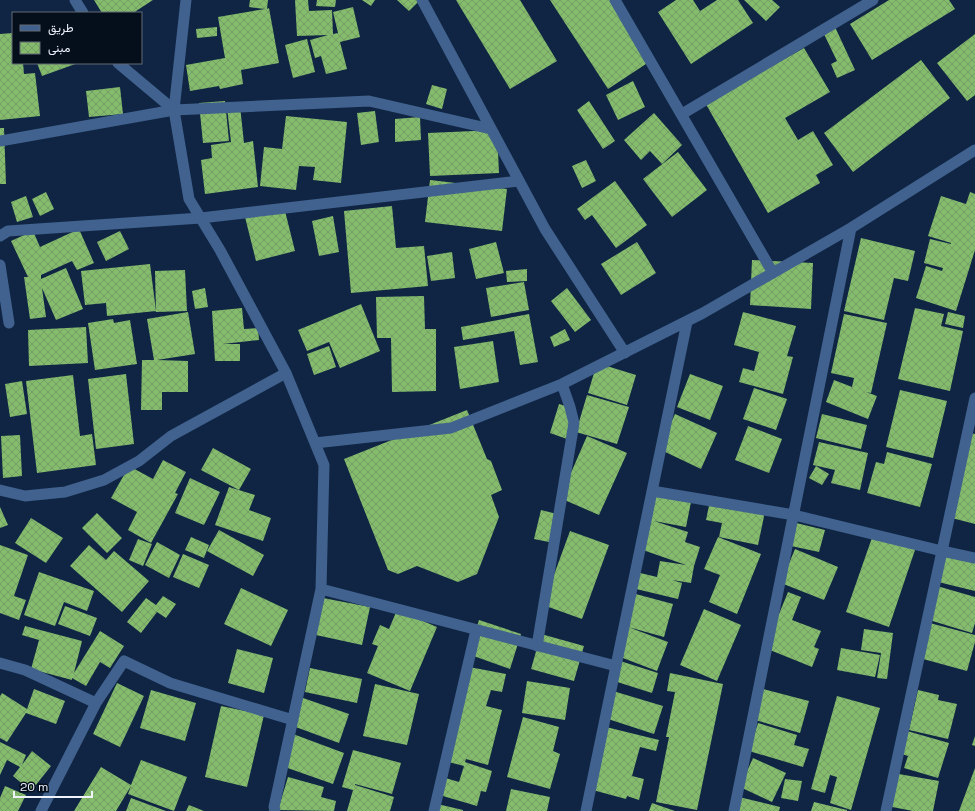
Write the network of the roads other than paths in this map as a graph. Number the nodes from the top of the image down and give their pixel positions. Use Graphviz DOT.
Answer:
graph roads {
  1 [pos="75,0"];
  2 [pos="186,0"];
  3 [pos="422,0"];
  4 [pos="615,0"];
  5 [pos="873,0"];
  6 [pos="82,12"];
  7 [pos="119,64"];
  8 [pos="174,110"];
  9 [pos="682,114"];
  10 [pos="491,129"];
  11 [pos="0,141"];
  12 [pos="975,150"];
  13 [pos="519,181"];
  14 [pos="201,218"];
  15 [pos="851,228"];
  16 [pos="0,236"];
  17 [pos="0,265"];
  18 [pos="773,273"];
  19 [pos="687,322"];
  20 [pos="9,323"];
  21 [pos="625,353"];
  22 [pos="286,373"];
  23 [pos="562,384"];
  24 [pos="975,398"];
  25 [pos="315,443"];
  26 [pos="0,490"];
  27 [pos="652,491"];
  28 [pos="794,515"];
  29 [pos="942,551"];
  30 [pos="975,558"];
  31 [pos="321,589"];
  32 [pos="476,630"];
  33 [pos="537,646"];
  34 [pos="0,663"];
  35 [pos="616,666"];
  36 [pos="96,703"];
  37 [pos="293,720"];
  38 [pos="41,811"];
  39 [pos="275,811"];
  40 [pos="434,811"];
  41 [pos="586,811"];
  42 [pos="734,811"];
  43 [pos="886,811"];
  1 -- 6 [label="street"];
  2 -- 8 [label="street"];
  3 -- 10 [label="street"];
  4 -- 9 [label="street"];
  5 -- 9 [label="street"];
  7 -- 8 [label="street"];
  8 -- 10 [label="street"];
  8 -- 11 [label="street"];
  8 -- 14 [label="street"];
  9 -- 18 [label="street"];
  10 -- 13 [label="street"];
  12 -- 15 [label="street"];
  13 -- 14 [label="street"];
  13 -- 21 [label="street"];
  14 -- 16 [label="street"];
  14 -- 22 [label="street"];
  15 -- 18 [label="street"];
  15 -- 28 [label="street"];
  17 -- 20 [label="street"];
  18 -- 19 [label="street"];
  19 -- 21 [label="street"];
  19 -- 27 [label="street"];
  21 -- 23 [label="street"];
  22 -- 25 [label="street"];
  22 -- 26 [label="street"];
  23 -- 25 [label="street"];
  23 -- 33 [label="street"];
  24 -- 29 [label="street"];
  25 -- 31 [label="street"];
  27 -- 28 [label="street"];
  27 -- 35 [label="street"];
  28 -- 29 [label="street"];
  28 -- 42 [label="street"];
  29 -- 30 [label="street"];
  29 -- 43 [label="street"];
  31 -- 32 [label="street"];
  31 -- 37 [label="street"];
  32 -- 33 [label="street"];
  32 -- 40 [label="street"];
  33 -- 35 [label="street"];
  34 -- 36 [label="street"];
  35 -- 41 [label="street"];
  36 -- 37 [label="street"];
  36 -- 38 [label="street"];
  37 -- 39 [label="street"];
}
